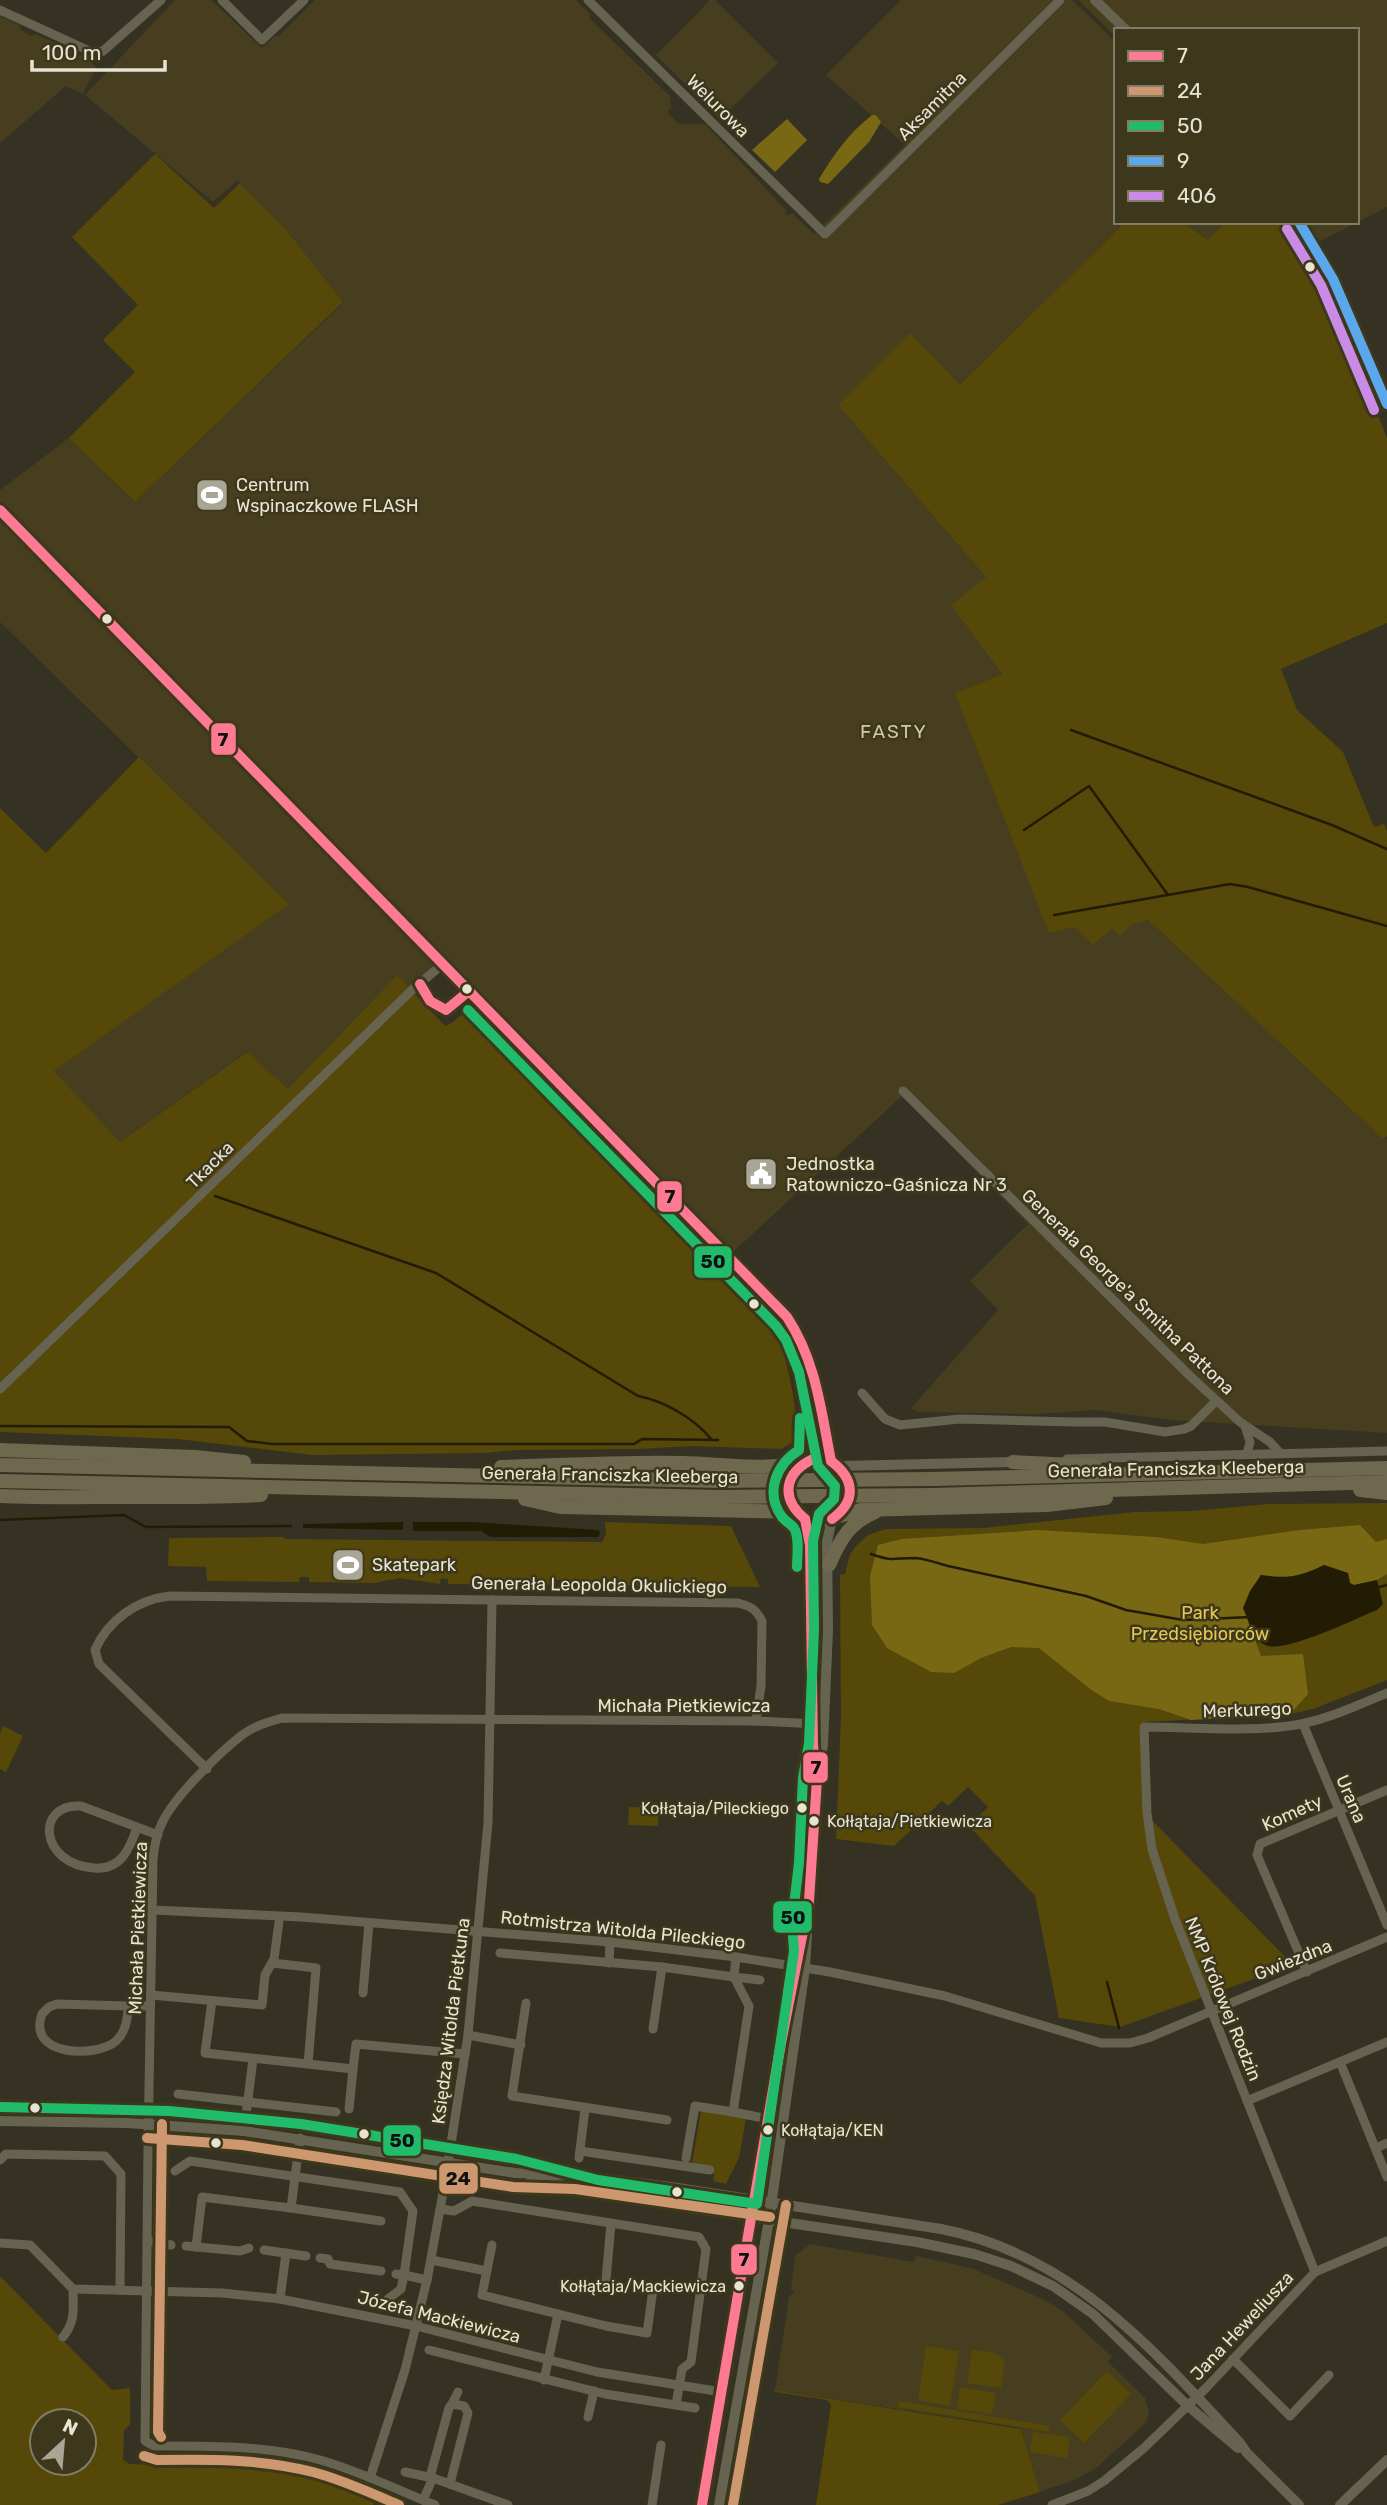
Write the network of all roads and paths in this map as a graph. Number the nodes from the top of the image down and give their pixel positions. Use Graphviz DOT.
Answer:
graph roads {
  1 [pos="161,0"];
  2 [pos="222,0"];
  3 [pos="304,0"];
  4 [pos="588,0"];
  5 [pos="1060,0"];
  6 [pos="1095,0"];
  7 [pos="0,10"];
  8 [pos="1124,28"];
  9 [pos="1300,224"];
  10 [pos="825,234"];
  11 [pos="1387,404"];
  12 [pos="0,510"];
  13 [pos="443,964"];
  14 [pos="903,1091"];
  15 [pos="765,1296"];
  16 [pos="0,1389"];
  17 [pos="862,1393"];
  18 [pos="1216,1401"];
  19 [pos="1244,1425"];
  20 [pos="0,1450"];
  21 [pos="1387,1451"];
  22 [pos="1280,1453"];
  23 [pos="1247,1454"];
  24 [pos="1387,1458"];
  25 [pos="809,1460"];
  26 [pos="1013,1462"];
  27 [pos="836,1464"];
  28 [pos="0,1465"];
  29 [pos="1387,1468"];
  30 [pos="1278,1469"];
  31 [pos="297,1471"];
  32 [pos="1170,1473"];
  33 [pos="426,1474"];
  34 [pos="0,1481"];
  35 [pos="1387,1482"];
  36 [pos="1310,1485"];
  37 [pos="318,1488"];
  38 [pos="1176,1488"];
  39 [pos="489,1492"];
  40 [pos="1387,1493"];
  41 [pos="0,1496"];
  42 [pos="879,1510"];
  43 [pos="800,1515"];
  44 [pos="834,1518"];
  45 [pos="829,1565"];
  46 [pos="492,1600"];
  47 [pos="1387,1693"];
  48 [pos="491,1720"];
  49 [pos="756,1721"];
  50 [pos="818,1724"];
  51 [pos="1303,1724"];
  52 [pos="1144,1727"];
  53 [pos="207,1769"];
  54 [pos="1387,1790"];
  55 [pos="1339,1810"];
  56 [pos="137,1828"];
  57 [pos="158,1835"];
  58 [pos="153,1910"];
  59 [pos="279,1922"];
  60 [pos="369,1923"];
  61 [pos="1387,1925"];
  62 [pos="478,1931"];
  63 [pos="1387,1937"];
  64 [pos="610,1942"];
  65 [pos="500,1953"];
  66 [pos="736,1957"];
  67 [pos="272,1963"];
  68 [pos="609,1963"];
  69 [pos="800,1967"];
  70 [pos="662,1968"];
  71 [pos="1307,1972"];
  72 [pos="734,1977"];
  73 [pos="760,1980"];
  74 [pos="363,1993"];
  75 [pos="151,1995"];
  76 [pos="212,2001"];
  77 [pos="526,2003"];
  78 [pos="128,2006"];
  79 [pos="150,2006"];
  80 [pos="1211,2012"];
  81 [pos="653,2029"];
  82 [pos="468,2035"];
  83 [pos="1387,2042"];
  84 [pos="521,2045"];
  85 [pos="465,2054"];
  86 [pos="253,2059"];
  87 [pos="1340,2062"];
  88 [pos="308,2064"];
  89 [pos="353,2069"];
  90 [pos="178,2094"];
  91 [pos="248,2101"];
  92 [pos="1247,2101"];
  93 [pos="349,2109"];
  94 [pos="586,2109"];
  95 [pos="336,2112"];
  96 [pos="733,2112"];
  97 [pos="768,2119"];
  98 [pos="667,2120"];
  99 [pos="0,2121"];
  100 [pos="148,2124"];
  101 [pos="244,2131"];
  102 [pos="300,2138"];
  103 [pos="1387,2143"];
  104 [pos="1376,2148"];
  105 [pos="686,2158"];
  106 [pos="0,2160"];
  107 [pos="448,2162"];
  108 [pos="710,2170"];
  109 [pos="175,2171"];
  110 [pos="515,2173"];
  111 [pos="296,2175"];
  112 [pos="1387,2177"];
  113 [pos="755,2201"];
  114 [pos="772,2203"];
  115 [pos="291,2208"];
  116 [pos="440,2209"];
  117 [pos="752,2217"];
  118 [pos="769,2220"];
  119 [pos="381,2221"];
  120 [pos="611,2223"];
  121 [pos="147,2241"];
  122 [pos="1387,2241"];
  123 [pos="0,2244"];
  124 [pos="171,2245"];
  125 [pos="492,2245"];
  126 [pos="186,2246"];
  127 [pos="196,2247"];
  128 [pos="249,2248"];
  129 [pos="264,2250"];
  130 [pos="286,2253"];
  131 [pos="306,2256"];
  132 [pos="320,2258"];
  133 [pos="431,2260"];
  134 [pos="381,2271"];
  135 [pos="487,2271"];
  136 [pos="1315,2272"];
  137 [pos="400,2275"];
  138 [pos="427,2280"];
  139 [pos="606,2280"];
  140 [pos="73,2289"];
  141 [pos="653,2289"];
  142 [pos="120,2290"];
  143 [pos="146,2290"];
  144 [pos="280,2299"];
  145 [pos="388,2299"];
  146 [pos="558,2314"];
  147 [pos="416,2326"];
  148 [pos="63,2337"];
  149 [pos="429,2350"];
  150 [pos="1233,2359"];
  151 [pos="548,2361"];
  152 [pos="1329,2375"];
  153 [pos="544,2380"];
  154 [pos="678,2385"];
  155 [pos="594,2391"];
  156 [pos="458,2392"];
  157 [pos="722,2392"];
  158 [pos="1196,2397"];
  159 [pos="452,2404"];
  160 [pos="676,2405"];
  161 [pos="1188,2406"];
  162 [pos="695,2408"];
  163 [pos="588,2417"];
  164 [pos="661,2445"];
  165 [pos="1247,2453"];
  166 [pos="1387,2460"];
  167 [pos="405,2472"];
  168 [pos="370,2478"];
  169 [pos="431,2478"];
  170 [pos="450,2484"];
  171 [pos="423,2500"];
  172 [pos="435,2505"];
  173 [pos="508,2505"];
  174 [pos="652,2505"];
  175 [pos="702,2505"];
  176 [pos="719,2505"];
  177 [pos="1052,2505"];
  178 [pos="1299,2505"];
  179 [pos="1340,2505"];
  1 -- 7 [label="street"];
  2 -- 3 [label="street"];
  4 -- 10 [label="street, Welurowa"];
  5 -- 10 [label="street, Aksamitna"];
  6 -- 8 [label="street"];
  9 -- 11 [label="street"];
  12 -- 13 [label="street"];
  13 -- 15 [label="street"];
  13 -- 16 [label="street, Tkacka"];
  14 -- 18 [label="street, Generała George'a Smitha Pattona"];
  15 -- 25 [label="street"];
  15 -- 27 [label="street"];
  17 -- 18 [label="street"];
  18 -- 19 [label="street, Generała George'a Smitha Pattona"];
  19 -- 22 [label="street, Generała George'a Smitha Pattona"];
  19 -- 23 [label="street"];
  20 -- 31 [label="highway"];
  21 -- 22 [label="street"];
  22 -- 23 [label="street"];
  23 -- 26 [label="street"];
  24 -- 30 [label="highway"];
  25 -- 27 [label="street"];
  25 -- 33 [label="highway"];
  25 -- 43 [label="street"];
  26 -- 27 [label="street"];
  26 -- 32 [label="highway"];
  27 -- 44 [label="street"];
  28 -- 31 [label="highway, Generała Franciszka Kleeberga"];
  29 -- 30 [label="highway, Generała Franciszka Kleeberga"];
  30 -- 32 [label="highway, Generała Franciszka Kleeberga"];
  31 -- 33 [label="highway, Generała Franciszka Kleeberga"];
  32 -- 33 [label="highway, Generała Franciszka Kleeberga, bridge"];
  34 -- 37 [label="highway, Generała Franciszka Kleeberga"];
  35 -- 36 [label="highway, Generała Franciszka Kleeberga"];
  36 -- 38 [label="highway, Generała Franciszka Kleeberga"];
  36 -- 40 [label="highway"];
  37 -- 39 [label="highway, Generała Franciszka Kleeberga"];
  37 -- 41 [label="highway"];
  38 -- 39 [label="highway, Generała Franciszka Kleeberga, bridge"];
  38 -- 42 [label="highway"];
  39 -- 43 [label="highway"];
  42 -- 44 [label="highway"];
  42 -- 45 [label="highway"];
  43 -- 44 [label="street"];
  43 -- 50 [label="street"];
  44 -- 45 [label="street"];
  45 -- 50 [label="street"];
  46 -- 48 [label="street, Księdza Witolda Pietkuna"];
  46 -- 49 [label="street, Generała Leopolda Okulickiego"];
  46 -- 53 [label="street, Generała Leopolda Okulickiego"];
  47 -- 51 [label="street, Merkurego"];
  48 -- 49 [label="street, Michała Pietkiewicza"];
  48 -- 53 [label="street, Michała Pietkiewicza"];
  48 -- 62 [label="street, Księdza Witolda Pietkuna"];
  49 -- 50 [label="street, Michała Pietkiewicza"];
  50 -- 69 [label="street"];
  51 -- 52 [label="street, Merkurego"];
  51 -- 55 [label="street, Urana"];
  52 -- 80 [label="street, NMP Królowej Rodzin"];
  53 -- 57 [label="street, Michała Pietkiewicza"];
  54 -- 55 [label="street, Komety"];
  55 -- 61 [label="street, Urana"];
  55 -- 71 [label="street, Komety"];
  56 -- 56 [label="street"];
  56 -- 57 [label="street"];
  57 -- 58 [label="street, Michała Pietkiewicza"];
  58 -- 60 [label="street, Rotmistrza Witolda Pileckiego"];
  58 -- 75 [label="street, Michała Pietkiewicza"];
  59 -- 67 [label="street"];
  60 -- 62 [label="street, Rotmistrza Witolda Pileckiego"];
  60 -- 74 [label="street"];
  62 -- 64 [label="street, Rotmistrza Witolda Pileckiego"];
  62 -- 82 [label="street, Księdza Witolda Pietkuna"];
  63 -- 71 [label="street, Gwiezdna"];
  64 -- 66 [label="street, Rotmistrza Witolda Pileckiego"];
  64 -- 68 [label="street"];
  65 -- 68 [label="street"];
  66 -- 69 [label="street, Rotmistrza Witolda Pileckiego"];
  66 -- 72 [label="street"];
  67 -- 76 [label="street"];
  67 -- 88 [label="street"];
  68 -- 70 [label="street"];
  69 -- 80 [label="street, Rotmistrza Witolda Pileckiego"];
  69 -- 97 [label="street"];
  69 -- 114 [label="street"];
  70 -- 72 [label="street"];
  70 -- 81 [label="street"];
  71 -- 80 [label="street, Gwiezdna"];
  72 -- 73 [label="street"];
  72 -- 96 [label="street"];
  75 -- 76 [label="street"];
  75 -- 79 [label="street, Michała Pietkiewicza"];
  76 -- 86 [label="street"];
  77 -- 84 [label="street"];
  78 -- 78 [label="street"];
  78 -- 79 [label="street"];
  79 -- 100 [label="street, Michała Pietkiewicza"];
  80 -- 92 [label="street, NMP Królowej Rodzin"];
  82 -- 84 [label="street"];
  82 -- 85 [label="street, Księdza Witolda Pietkuna"];
  83 -- 87 [label="street"];
  84 -- 94 [label="street"];
  85 -- 89 [label="street"];
  85 -- 107 [label="street, Księdza Witolda Pietkuna"];
  86 -- 88 [label="street"];
  86 -- 91 [label="street"];
  87 -- 92 [label="street"];
  87 -- 104 [label="street"];
  88 -- 89 [label="street"];
  89 -- 93 [label="street"];
  90 -- 91 [label="street"];
  91 -- 95 [label="street"];
  91 -- 101 [label="street"];
  92 -- 136 [label="street, NMP Królowej Rodzin"];
  94 -- 98 [label="street"];
  94 -- 108 [label="street"];
  96 -- 97 [label="street"];
  96 -- 105 [label="street"];
  97 -- 113 [label="street"];
  99 -- 100 [label="street"];
  100 -- 101 [label="street"];
  100 -- 121 [label="street, Michała Pietkiewicza"];
  101 -- 102 [label="street"];
  102 -- 107 [label="street"];
  102 -- 111 [label="street"];
  103 -- 104 [label="street"];
  104 -- 112 [label="street"];
  106 -- 142 [label="street"];
  107 -- 110 [label="street"];
  107 -- 116 [label="street, Księdza Witolda Pietkuna"];
  109 -- 111 [label="street"];
  110 -- 113 [label="street"];
  110 -- 117 [label="street"];
  111 -- 115 [label="street"];
  111 -- 137 [label="street"];
  113 -- 114 [label="street"];
  113 -- 117 [label="street"];
  114 -- 118 [label="street"];
  114 -- 158 [label="street"];
  115 -- 119 [label="street"];
  115 -- 127 [label="street"];
  116 -- 120 [label="street"];
  116 -- 133 [label="street, Księdza Witolda Pietkuna"];
  117 -- 118 [label="street"];
  117 -- 157 [label="street"];
  118 -- 161 [label="street"];
  118 -- 176 [label="street"];
  120 -- 139 [label="street"];
  120 -- 154 [label="street"];
  121 -- 124 [label="street"];
  121 -- 143 [label="street, Michała Pietkiewicza"];
  122 -- 136 [label="street, Jana Heweliusza"];
  123 -- 140 [label="street"];
  125 -- 135 [label="street"];
  126 -- 127 [label="street"];
  127 -- 128 [label="street"];
  129 -- 130 [label="street"];
  130 -- 131 [label="street"];
  130 -- 144 [label="street"];
  132 -- 134 [label="street"];
  133 -- 135 [label="street"];
  133 -- 138 [label="street, Księdza Witolda Pietkuna"];
  135 -- 146 [label="street"];
  136 -- 150 [label="street, Jana Heweliusza"];
  137 -- 138 [label="street"];
  137 -- 145 [label="street"];
  138 -- 147 [label="street, Księdza Witolda Pietkuna"];
  140 -- 142 [label="street, Józefa Mackiewicza"];
  140 -- 148 [label="street"];
  141 -- 146 [label="street"];
  142 -- 143 [label="street, Józefa Mackiewicza"];
  143 -- 144 [label="street, Józefa Mackiewicza"];
  143 -- 168 [label="street, Michała Pietkiewicza"];
  144 -- 147 [label="street, Józefa Mackiewicza"];
  146 -- 151 [label="street"];
  147 -- 151 [label="street, Józefa Mackiewicza"];
  147 -- 168 [label="street, Księdza Witolda Pietkuna"];
  149 -- 153 [label="street"];
  150 -- 152 [label="street"];
  150 -- 158 [label="street, Jana Heweliusza"];
  151 -- 153 [label="street"];
  151 -- 154 [label="street, Józefa Mackiewicza"];
  153 -- 155 [label="street"];
  154 -- 157 [label="street, Józefa Mackiewicza"];
  154 -- 160 [label="street"];
  155 -- 160 [label="street"];
  155 -- 163 [label="street"];
  156 -- 159 [label="street"];
  157 -- 175 [label="street"];
  158 -- 161 [label="street, Jana Heweliusza"];
  158 -- 165 [label="street"];
  159 -- 169 [label="street"];
  159 -- 170 [label="street"];
  160 -- 162 [label="street"];
  161 -- 165 [label="street"];
  161 -- 177 [label="street, Jana Heweliusza"];
  164 -- 174 [label="street"];
  165 -- 178 [label="street"];
  166 -- 179 [label="street"];
  167 -- 169 [label="street"];
  168 -- 171 [label="street"];
  169 -- 170 [label="street"];
  169 -- 171 [label="street"];
  170 -- 173 [label="street"];
  171 -- 172 [label="street"];
}
